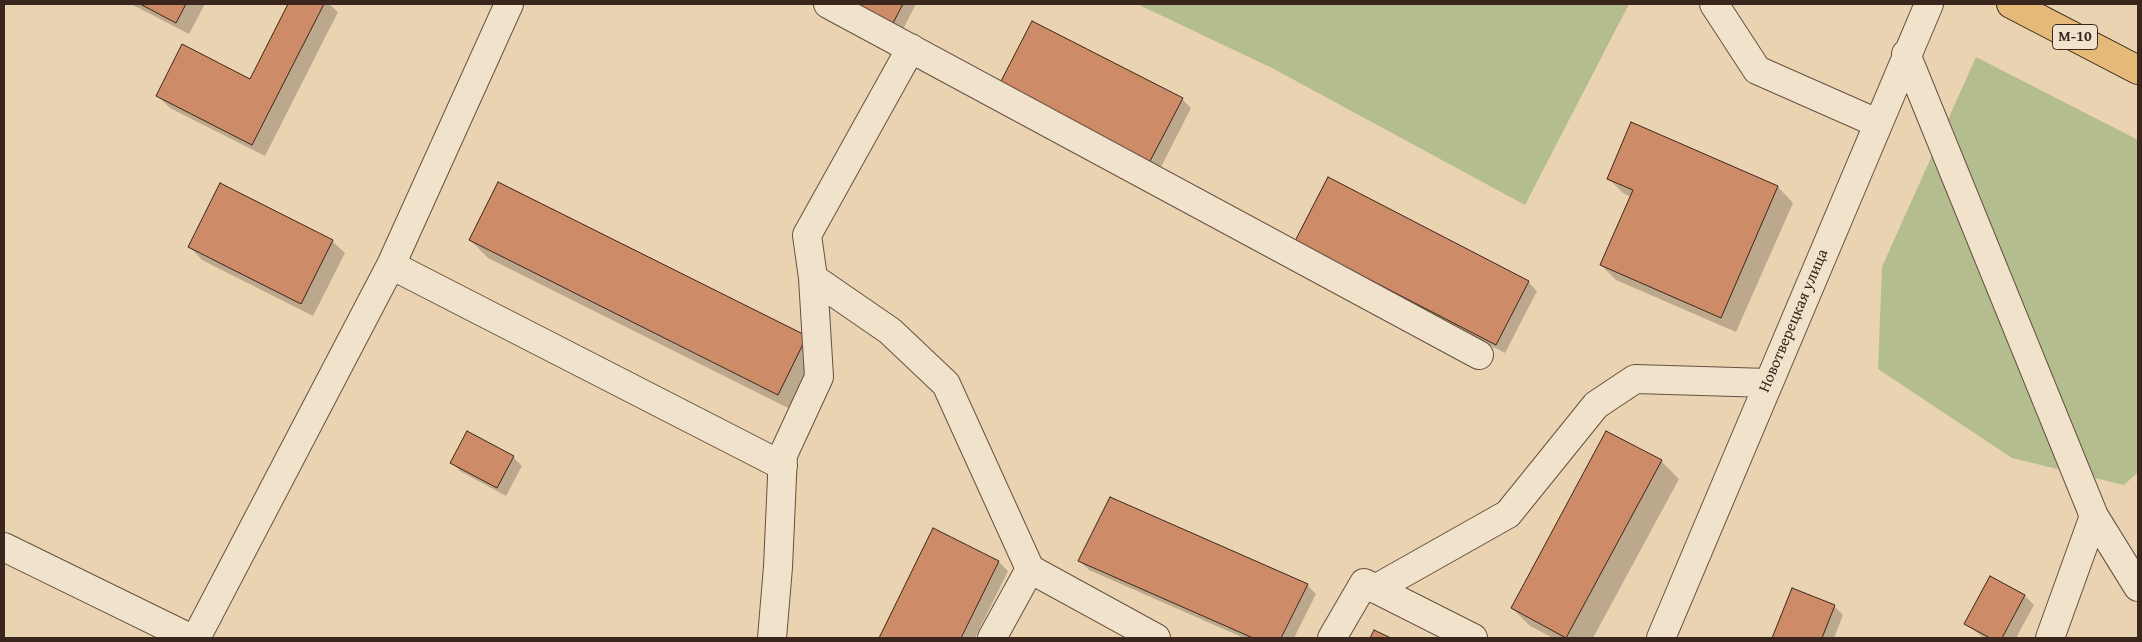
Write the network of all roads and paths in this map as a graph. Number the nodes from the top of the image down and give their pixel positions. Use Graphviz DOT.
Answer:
graph roads {
  1 [pos="509,4"];
  2 [pos="828,4"];
  3 [pos="1714,4"];
  4 [pos="1929,4"];
  5 [pos="2011,4"];
  6 [pos="911,48"];
  7 [pos="1906,54"];
  8 [pos="2138,70"];
  9 [pos="1877,123"];
  10 [pos="391,265"];
  11 [pos="813,278"];
  12 [pos="1479,355"];
  13 [pos="1768,384"];
  14 [pos="782,466"];
  15 [pos="2094,516"];
  16 [pos="4,547"];
  17 [pos="1030,569"];
  18 [pos="2138,587"];
  19 [pos="1375,589"];
  20 [pos="190,638"];
  21 [pos="196,638"];
  22 [pos="772,638"];
  23 [pos="992,638"];
  24 [pos="1156,638"];
  25 [pos="1332,638"];
  26 [pos="1473,638"];
  27 [pos="1661,638"];
  28 [pos="2050,638"];
  1 -- 10 [label="street"];
  2 -- 6 [label="street"];
  3 -- 9 [label="street"];
  4 -- 7 [label="street, Новотверецкая улица"];
  5 -- 8 [label="highway, М-10"];
  6 -- 11 [label="street"];
  6 -- 12 [label="street"];
  7 -- 9 [label="street, Новотверецкая улица"];
  7 -- 15 [label="street"];
  9 -- 13 [label="street, Новотверецкая улица"];
  10 -- 14 [label="street"];
  10 -- 21 [label="street"];
  11 -- 14 [label="street"];
  11 -- 17 [label="street"];
  13 -- 19 [label="street"];
  13 -- 27 [label="street, Новотверецкая улица"];
  14 -- 22 [label="street"];
  15 -- 18 [label="street"];
  15 -- 28 [label="street"];
  16 -- 20 [label="street"];
  17 -- 23 [label="street"];
  17 -- 24 [label="street"];
  19 -- 25 [label="street"];
  19 -- 26 [label="street"];
}
